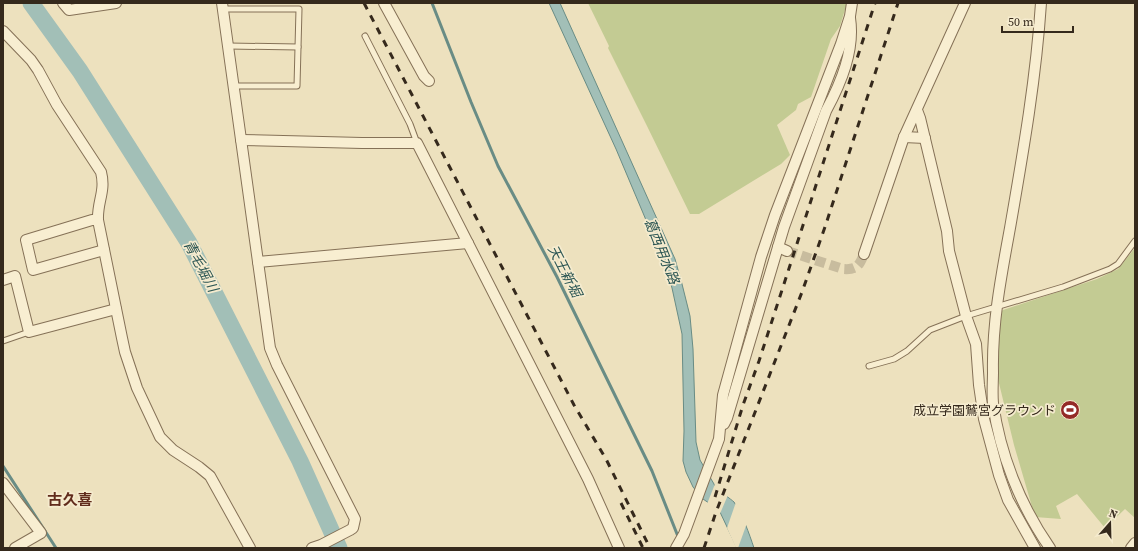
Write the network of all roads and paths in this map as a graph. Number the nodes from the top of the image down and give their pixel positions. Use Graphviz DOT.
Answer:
graph roads {
  1 [pos="63,3"];
  2 [pos="116,3"];
  3 [pos="384,3"];
  4 [pos="852,3"];
  5 [pos="965,3"];
  6 [pos="1041,3"];
  7 [pos="223,6"];
  8 [pos="850,16"];
  9 [pos="3,30"];
  10 [pos="365,36"];
  11 [pos="229,46"];
  12 [pos="298,47"];
  13 [pos="430,81"];
  14 [pos="825,83"];
  15 [pos="234,86"];
  16 [pos="917,110"];
  17 [pos="826,111"];
  18 [pos="904,137"];
  19 [pos="925,138"];
  20 [pos="241,140"];
  21 [pos="417,143"];
  22 [pos="98,220"];
  23 [pos="1135,241"];
  24 [pos="468,243"];
  25 [pos="104,250"];
  26 [pos="864,254"];
  27 [pos="258,262"];
  28 [pos="3,280"];
  29 [pos="996,308"];
  30 [pos="116,309"];
  31 [pos="966,316"];
  32 [pos="29,332"];
  33 [pos="3,341"];
  34 [pos="869,366"];
  35 [pos="720,430"];
  36 [pos="3,483"];
  37 [pos="1135,543"];
  38 [pos="316,547"];
  39 [pos="15,548"];
  40 [pos="250,548"];
  41 [pos="619,548"];
  42 [pos="676,548"];
  43 [pos="1035,548"];
  44 [pos="1050,548"];
  45 [pos="1131,548"];
  1 -- 2 [label="street"];
  3 -- 13 [label="street"];
  4 -- 8 [label="street"];
  5 -- 16 [label="street"];
  6 -- 29 [label="street"];
  7 -- 11 [label="street"];
  7 -- 12 [label="lane"];
  8 -- 14 [label="street"];
  8 -- 17 [label="street"];
  9 -- 22 [label="street"];
  10 -- 21 [label="lane"];
  11 -- 12 [label="lane"];
  11 -- 15 [label="street"];
  12 -- 15 [label="lane"];
  14 -- 17 [label="street"];
  14 -- 35 [label="street"];
  15 -- 20 [label="street"];
  16 -- 18 [label="street"];
  16 -- 19 [label="street"];
  17 -- 35 [label="street"];
  18 -- 19 [label="street"];
  18 -- 26 [label="street"];
  19 -- 31 [label="street"];
  20 -- 21 [label="street"];
  20 -- 27 [label="street"];
  21 -- 24 [label="street"];
  22 -- 25 [label="street"];
  22 -- 25 [label="street"];
  23 -- 29 [label="lane"];
  24 -- 27 [label="street"];
  24 -- 41 [label="street"];
  25 -- 30 [label="street"];
  27 -- 38 [label="street"];
  28 -- 32 [label="street"];
  29 -- 31 [label="lane"];
  29 -- 44 [label="street"];
  30 -- 32 [label="street"];
  30 -- 40 [label="street"];
  31 -- 34 [label="lane"];
  31 -- 43 [label="street"];
  32 -- 33 [label="lane"];
  35 -- 42 [label="street"];
  36 -- 39 [label="street"];
  37 -- 45 [label="street"];
}
